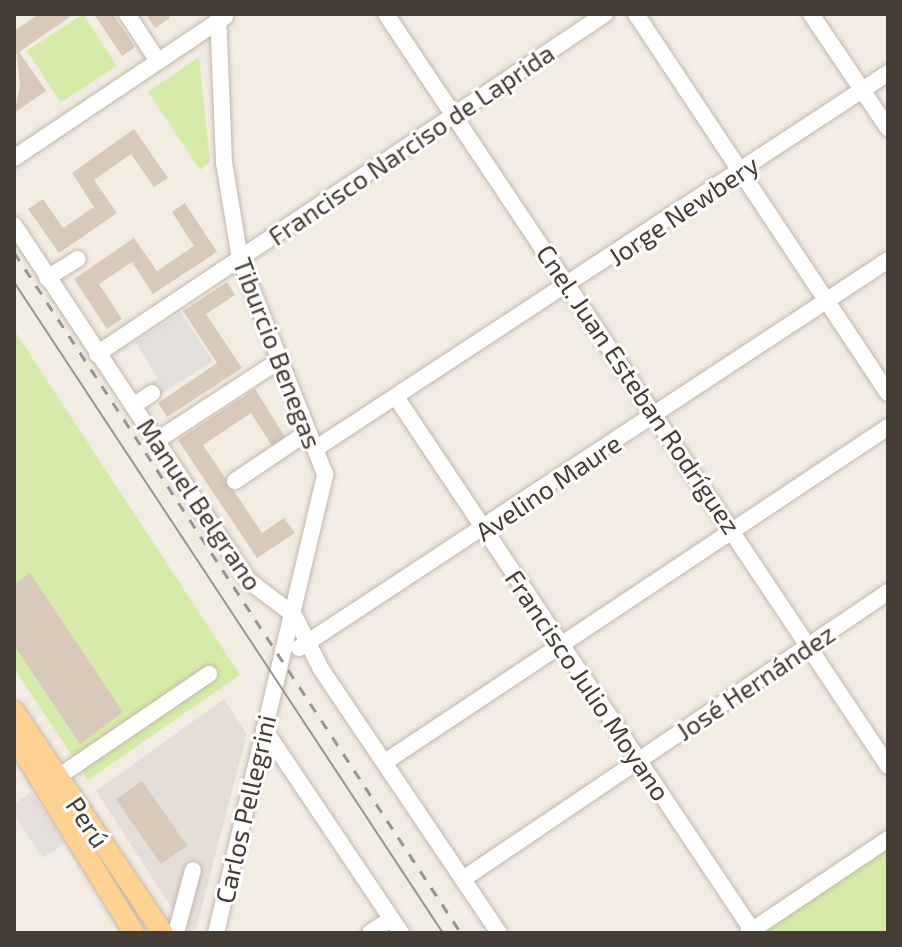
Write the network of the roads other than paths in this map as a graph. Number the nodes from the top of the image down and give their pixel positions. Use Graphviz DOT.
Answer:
graph roads {
  1 [pos="127,14"];
  2 [pos="605,14"];
  3 [pos="636,14"];
  4 [pos="811,14"];
  5 [pos="222,16"];
  6 [pos="391,16"];
  7 [pos="158,61"];
  8 [pos="888,73"];
  9 [pos="863,90"];
  10 [pos="454,115"];
  11 [pos="888,128"];
  12 [pos="14,158"];
  13 [pos="742,171"];
  14 [pos="14,225"];
  15 [pos="77,259"];
  16 [pos="240,259"];
  17 [pos="888,260"];
  18 [pos="47,278"];
  19 [pos="569,286"];
  20 [pos="827,300"];
  21 [pos="97,354"];
  22 [pos="280,360"];
  23 [pos="152,393"];
  24 [pos="888,393"];
  25 [pos="396,397"];
  26 [pos="133,406"];
  27 [pos="658,413"];
  28 [pos="888,427"];
  29 [pos="308,432"];
  30 [pos="156,441"];
  31 [pos="315,449"];
  32 [pos="235,481"];
  33 [pos="483,530"];
  34 [pos="735,530"];
  35 [pos="888,592"];
  36 [pos="294,615"];
  37 [pos="809,645"];
  38 [pos="307,646"];
  39 [pos="560,647"];
  40 [pos="283,652"];
  41 [pos="209,674"];
  42 [pos="275,685"];
  43 [pos="14,711"];
  44 [pos="264,729"];
  45 [pos="14,737"];
  46 [pos="639,761"];
  47 [pos="385,762"];
  48 [pos="888,766"];
  49 [pos="58,777"];
  50 [pos="888,839"];
  51 [pos="193,870"];
  52 [pos="463,879"];
  53 [pos="396,926"];
  54 [pos="751,932"];
  55 [pos="134,933"];
  56 [pos="163,933"];
  57 [pos="176,933"];
  58 [pos="216,933"];
  59 [pos="370,933"];
  60 [pos="499,933"];
  1 -- 7 [label="street"];
  2 -- 10 [label="street, Francisco Narciso de Laprida"];
  3 -- 13 [label="street"];
  4 -- 9 [label="street"];
  5 -- 7 [label="street"];
  5 -- 16 [label="street, Tiburcio Benegas"];
  6 -- 10 [label="street, Cnel. Juan Esteban Rodríguez"];
  7 -- 12 [label="street"];
  8 -- 9 [label="street, Jorge Newbery"];
  9 -- 11 [label="street"];
  9 -- 13 [label="street, Jorge Newbery"];
  10 -- 16 [label="street, Francisco Narciso de Laprida"];
  10 -- 19 [label="street, Cnel. Juan Esteban Rodríguez"];
  13 -- 19 [label="street, Jorge Newbery"];
  13 -- 20 [label="street"];
  14 -- 18 [label="street, Manuel Belgrano"];
  15 -- 18 [label="street"];
  16 -- 21 [label="street, Francisco Narciso de Laprida"];
  16 -- 22 [label="street, Tiburcio Benegas"];
  17 -- 20 [label="street, Avelino Maure"];
  18 -- 21 [label="street, Manuel Belgrano"];
  19 -- 25 [label="street, Jorge Newbery"];
  19 -- 27 [label="street, Cnel. Juan Esteban Rodríguez"];
  20 -- 24 [label="street"];
  20 -- 27 [label="street, Avelino Maure"];
  21 -- 26 [label="street, Manuel Belgrano"];
  22 -- 29 [label="street, Tiburcio Benegas"];
  22 -- 30 [label="street"];
  23 -- 26 [label="street"];
  25 -- 31 [label="street, Jorge Newbery"];
  25 -- 33 [label="street, Francisco Julio Moyano"];
  26 -- 30 [label="street, Manuel Belgrano"];
  27 -- 33 [label="street, Avelino Maure"];
  27 -- 34 [label="street, Cnel. Juan Esteban Rodríguez"];
  28 -- 34 [label="street"];
  29 -- 31 [label="street, Tiburcio Benegas"];
  29 -- 32 [label="street"];
  30 -- 36 [label="street, Manuel Belgrano"];
  31 -- 36 [label="street, Tiburcio Benegas"];
  33 -- 38 [label="street, Avelino Maure"];
  33 -- 39 [label="street, Francisco Julio Moyano"];
  34 -- 37 [label="street, Cnel. Juan Esteban Rodríguez"];
  34 -- 39 [label="street"];
  35 -- 37 [label="street, José Hernández"];
  36 -- 38 [label="street"];
  36 -- 40 [label="street, Tiburcio Benegas"];
  37 -- 46 [label="street, José Hernández"];
  37 -- 48 [label="street, Cnel. Juan Esteban Rodríguez"];
  38 -- 40 [label="street, Avelino Maure"];
  38 -- 47 [label="street"];
  39 -- 46 [label="street, Francisco Julio Moyano"];
  39 -- 47 [label="street"];
  40 -- 42 [label="street, Tiburcio Benegas"];
  41 -- 49 [label="street"];
  42 -- 44 [label="street, Carlos Pellegrini"];
  43 -- 49 [label="main road, Perú"];
  44 -- 53 [label="street"];
  44 -- 58 [label="street, Carlos Pellegrini"];
  45 -- 55 [label="main road, Perú"];
  46 -- 52 [label="street, José Hernández"];
  46 -- 54 [label="street, Francisco Julio Moyano"];
  47 -- 52 [label="street"];
  49 -- 56 [label="main road, Perú"];
  50 -- 54 [label="street"];
  51 -- 57 [label="street"];
  52 -- 60 [label="street"];
  53 -- 59 [label="street"];
}
